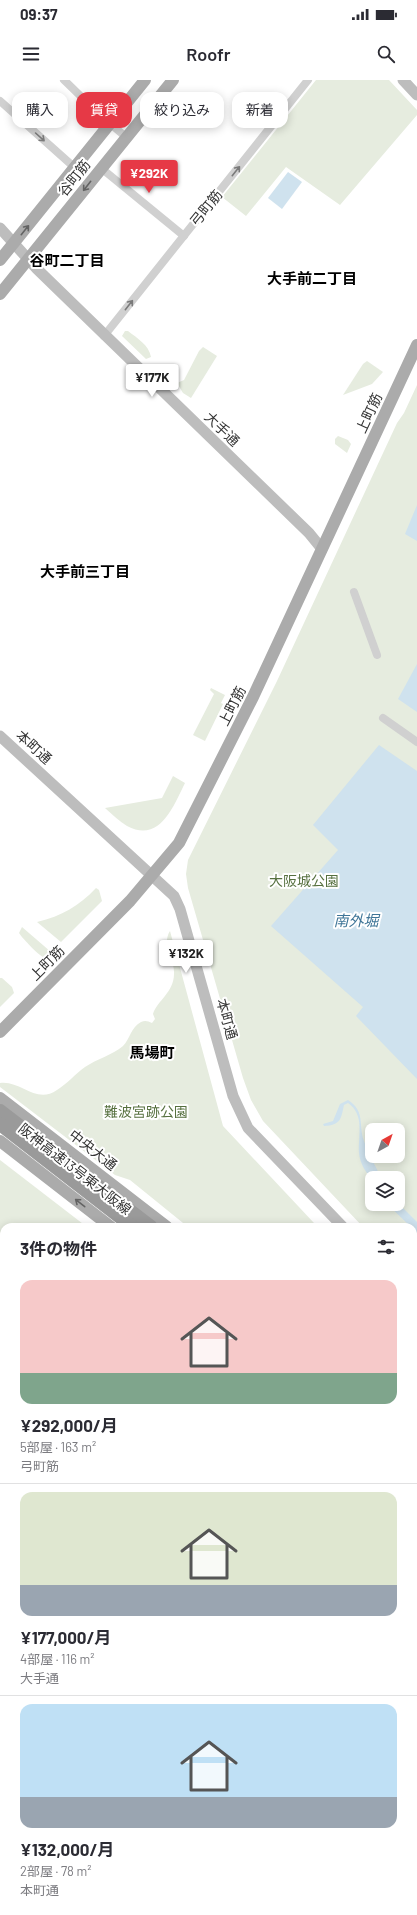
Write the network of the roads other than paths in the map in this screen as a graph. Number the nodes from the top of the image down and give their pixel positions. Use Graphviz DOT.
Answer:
graph roads {
  1 [pos="64,80"];
  2 [pos="145,80"];
  3 [pos="173,80"];
  4 [pos="308,80"];
  5 [pos="403,80"];
  6 [pos="77,92"];
  7 [pos="417,95"];
  8 [pos="132,96"];
  9 [pos="0,101"];
  10 [pos="106,128"];
  11 [pos="116,128"];
  12 [pos="126,137"];
  13 [pos="74,167"];
  14 [pos="101,168"];
  15 [pos="0,228"];
  16 [pos="184,236"];
  17 [pos="14,243"];
  18 [pos="0,260"];
  19 [pos="28,260"];
  20 [pos="0,294"];
  21 [pos="104,336"];
  22 [pos="417,345"];
  23 [pos="322,549"];
  24 [pos="354,592"];
  25 [pos="377,655"];
  26 [pos="383,718"];
  27 [pos="0,736"];
  28 [pos="417,742"];
  29 [pos="152,876"];
  30 [pos="0,1032"];
  31 [pos="0,1098"];
  32 [pos="0,1111"];
  33 [pos="0,1124"];
  34 [pos="16,1130"];
  35 [pos="0,1142"];
  36 [pos="106,1223"];
  37 [pos="128,1223"];
  38 [pos="145,1223"];
  39 [pos="162,1223"];
  40 [pos="339,1223"];
  1 -- 6 [label="street"];
  2 -- 8 [label="main road, 谷町筋"];
  3 -- 12 [label="main road, 谷町筋"];
  16 -- 4 [label="street, 弓町筋, one-way"];
  5 -- 7 [label="street"];
  9 -- 13 [label="street, one-way"];
  10 -- 13 [label="main road, 谷町筋"];
  11 -- 12 [label="street"];
  12 -- 14 [label="main road, 谷町筋"];
  17 -- 13 [label="main road, 谷町筋, one-way"];
  14 -- 16 [label="street"];
  14 -- 19 [label="main road, 谷町筋, one-way"];
  15 -- 17 [label="street, 大手通"];
  21 -- 16 [label="street, 弓町筋, one-way"];
  17 -- 18 [label="main road, 谷町筋"];
  17 -- 19 [label="street, 大手通"];
  19 -- 20 [label="main road, 谷町筋"];
  19 -- 21 [label="street, 大手通"];
  21 -- 23 [label="street, 大手通"];
  22 -- 23 [label="main road, 上町筋"];
  23 -- 29 [label="main road, 上町筋"];
  24 -- 25 [label="street"];
  26 -- 28 [label="street"];
  27 -- 29 [label="street, 本町通"];
  29 -- 30 [label="main road, 上町筋"];
  29 -- 40 [label="street, 本町通"];
  31 -- 39 [label="main road, 中央大通"];
  32 -- 34 [label="highway, 阪神高速13号東大阪線"];
  33 -- 34 [label="highway, 阪神高速13号東大阪線"];
  34 -- 37 [label="highway, 阪神高速13号東大阪線"];
  34 -- 38 [label="highway, 阪神高速13号東大阪線"];
  36 -- 35 [label="main road, one-way"];
}
